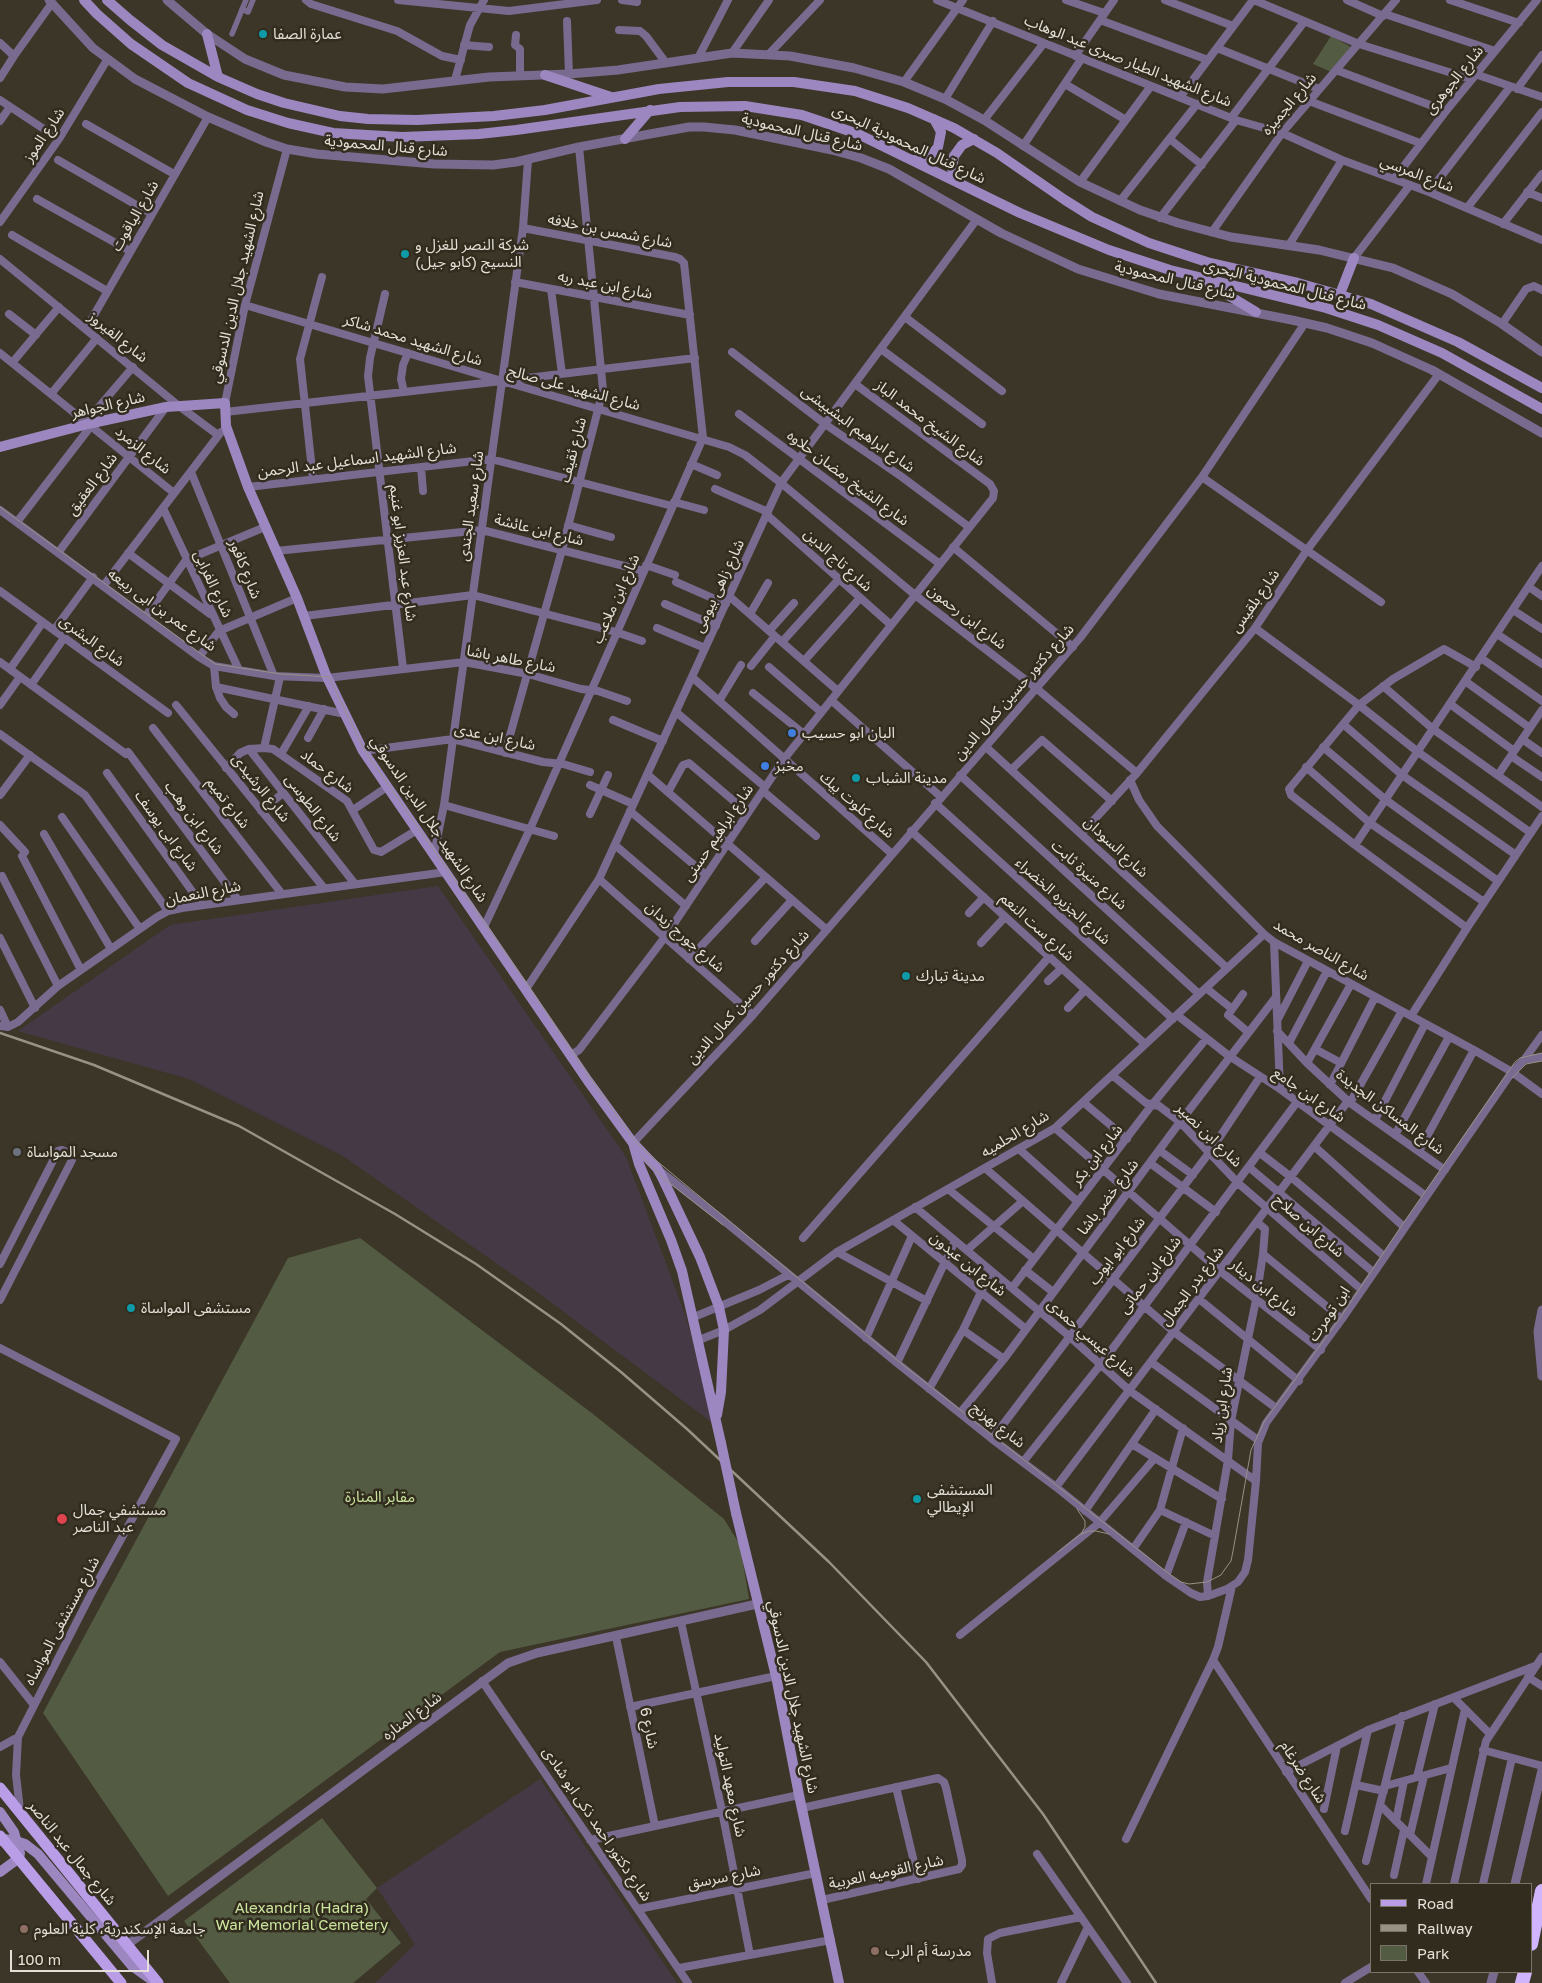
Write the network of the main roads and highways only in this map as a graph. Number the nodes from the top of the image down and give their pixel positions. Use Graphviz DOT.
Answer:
graph roads {
  1 [pos="84,0"];
  2 [pos="107,0"];
  3 [pos="207,34"];
  4 [pos="545,76"];
  5 [pos="218,78"];
  6 [pos="614,98"];
  7 [pos="650,110"];
  8 [pos="934,118"];
  9 [pos="625,139"];
  10 [pos="974,139"];
  11 [pos="913,160"];
  12 [pos="957,182"];
  13 [pos="1354,258"];
  14 [pos="1201,279"];
  15 [pos="1340,294"];
  16 [pos="1256,312"];
  17 [pos="1542,388"];
  18 [pos="225,408"];
  19 [pos="1542,409"];
  20 [pos="0,447"];
  21 [pos="633,1144"];
  22 [pos="717,1418"];
  23 [pos="0,1788"];
  24 [pos="0,1812"];
  25 [pos="1,1839"];
  26 [pos="18,1841"];
  27 [pos="19,1858"];
  28 [pos="0,1872"];
  29 [pos="1542,1892"];
  30 [pos="1532,1939"];
  31 [pos="121,1983"];
  32 [pos="158,1983"];
  33 [pos="839,1983"];
  1 -- 7 [label="main road, شارع قنال المحمودية البحرى"];
  2 -- 5 [label="main road, شارع قنال المحمودية البحرى"];
  3 -- 5 [label="main road"];
  4 -- 6 [label="main road"];
  5 -- 6 [label="main road, شارع قنال المحمودية البحرى"];
  6 -- 8 [label="main road, شارع قنال المحمودية البحرى"];
  7 -- 9 [label="main road"];
  7 -- 11 [label="main road, شارع قنال المحمودية البحرى"];
  8 -- 10 [label="main road, شارع قنال المحمودية البحرى"];
  8 -- 11 [label="main road"];
  10 -- 12 [label="main road"];
  10 -- 15 [label="main road, شارع قنال المحمودية البحرى"];
  11 -- 12 [label="main road, شارع قنال المحمودية البحرى"];
  12 -- 14 [label="main road, شارع قنال المحمودية البحرى"];
  13 -- 15 [label="main road"];
  14 -- 16 [label="main road"];
  14 -- 19 [label="main road, شارع قنال المحمودية البحرى"];
  15 -- 17 [label="main road, شارع قنال المحمودية البحرى"];
  18 -- 20 [label="main road, شارع الجواهر"];
  18 -- 21 [label="main road, شارع الشهيد جلال الدين الدسوقي"];
  21 -- 22 [label="main road, شارع الشهيد جلال الدين الدسوقي"];
  21 -- 22 [label="main road, شارع الشهيد جلال الدين الدسوقي"];
  22 -- 33 [label="main road, شارع الشهيد جلال الدين الدسوقي, bridge"];
  23 -- 32 [label="main road, شارع جمال عبد الناصر"];
  24 -- 26 [label="main road"];
  25 -- 26 [label="main road"];
  25 -- 27 [label="main road"];
  26 -- 27 [label="main road"];
  26 -- 32 [label="main road"];
  27 -- 28 [label="main road"];
  27 -- 31 [label="main road"];
  29 -- 30 [label="highway"];
}
